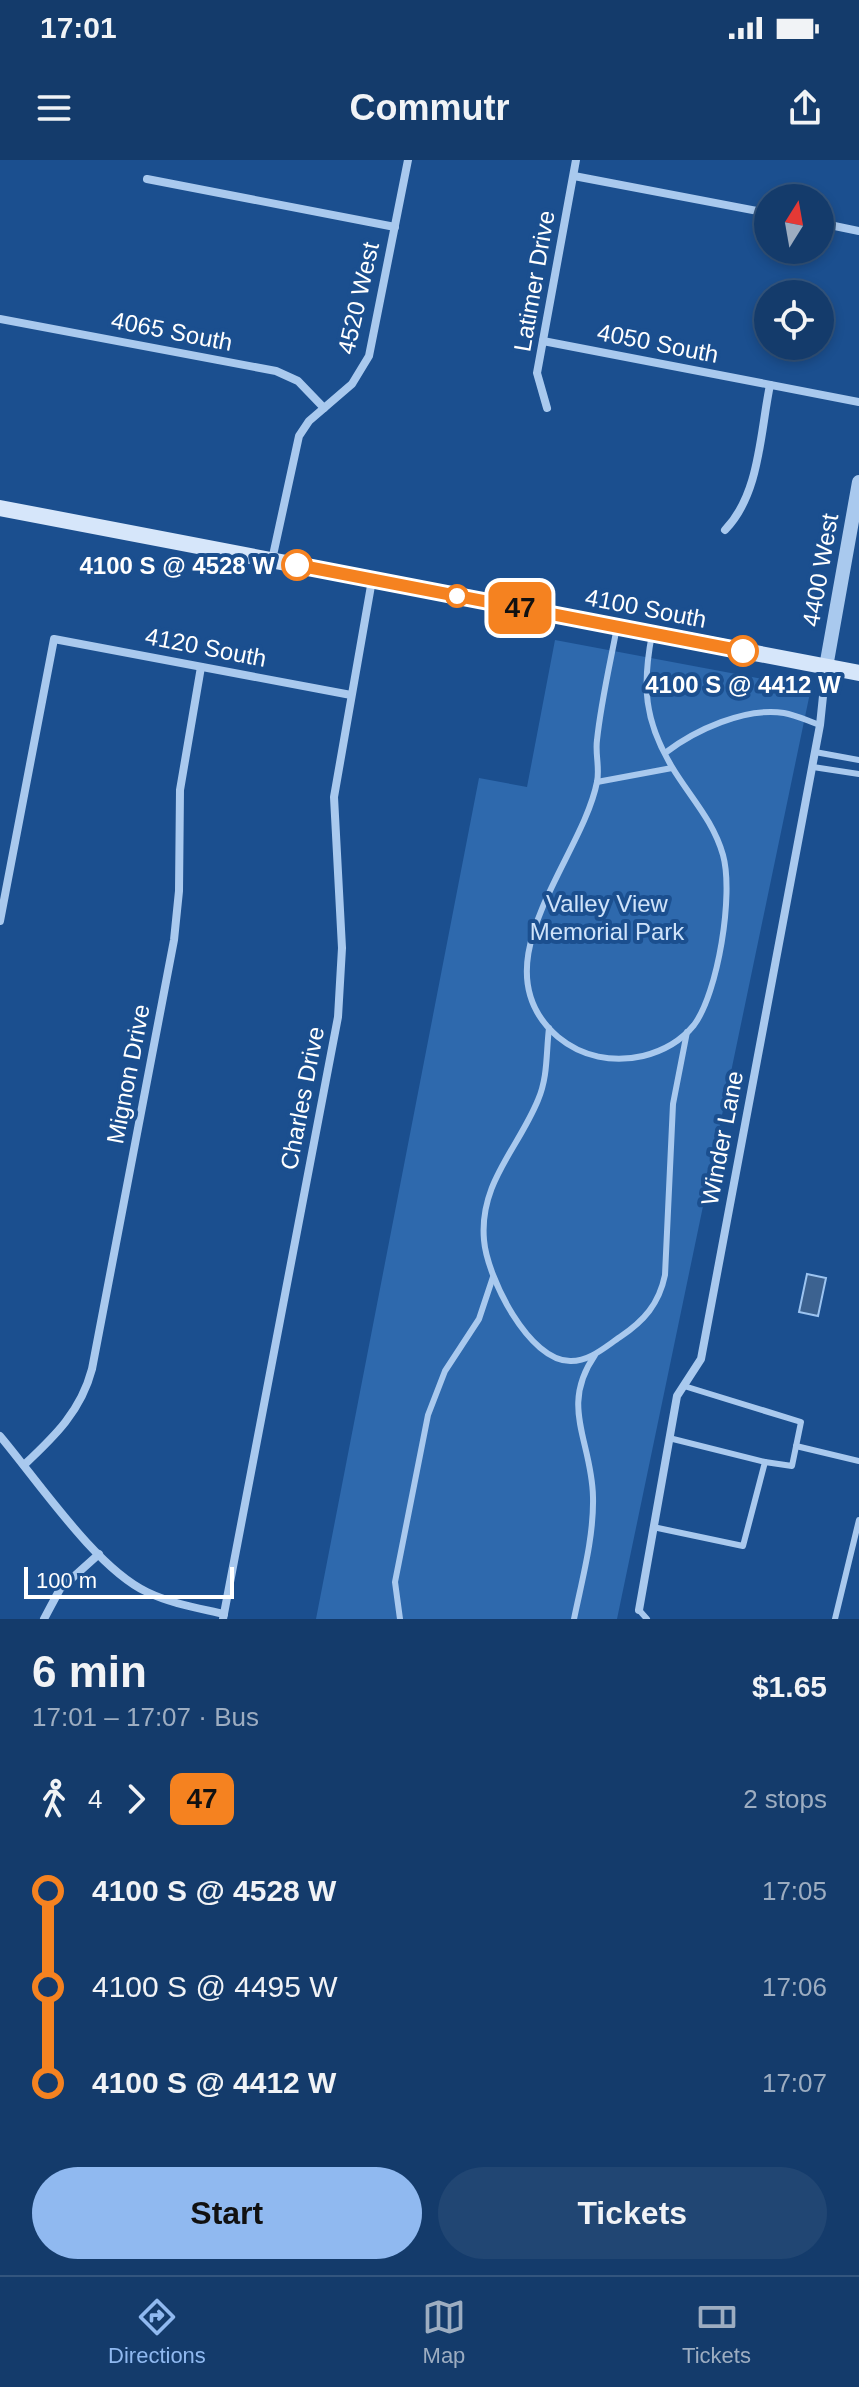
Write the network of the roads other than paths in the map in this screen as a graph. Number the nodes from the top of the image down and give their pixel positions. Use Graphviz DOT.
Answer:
graph roads {
  1 [pos="408,160"];
  2 [pos="576,160"];
  3 [pos="574,176"];
  4 [pos="147,179"];
  5 [pos="754,210"];
  6 [pos="834,226"];
  7 [pos="395,227"];
  8 [pos="859,231"];
  9 [pos="0,319"];
  10 [pos="543,341"];
  11 [pos="770,385"];
  12 [pos="859,402"];
  13 [pos="324,408"];
  14 [pos="547,408"];
  15 [pos="859,482"];
  16 [pos="0,508"];
  17 [pos="725,530"];
  18 [pos="272,560"];
  19 [pos="372,580"];
  20 [pos="617,627"];
  21 [pos="652,633"];
  22 [pos="201,667"];
  23 [pos="826,667"];
  24 [pos="859,673"];
  25 [pos="351,695"];
  26 [pos="820,725"];
  27 [pos="815,752"];
  28 [pos="665,753"];
  29 [pos="859,760"];
  30 [pos="813,767"];
  31 [pos="672,768"];
  32 [pos="859,774"];
  33 [pos="597,782"];
  34 [pos="0,921"];
  35 [pos="549,1028"];
  36 [pos="687,1032"];
  37 [pos="493,1277"];
  38 [pos="596,1354"];
  39 [pos="684,1386"];
  40 [pos="0,1436"];
  41 [pos="669,1438"];
  42 [pos="796,1446"];
  43 [pos="859,1461"];
  44 [pos="765,1462"];
  45 [pos="24,1465"];
  46 [pos="859,1520"];
  47 [pos="653,1527"];
  48 [pos="99,1554"];
  49 [pos="639,1610"];
  50 [pos="224,1616"];
  51 [pos="44,1619"];
  52 [pos="400,1619"];
  53 [pos="574,1619"];
  54 [pos="647,1619"];
  55 [pos="835,1619"];
  1 -- 7 [label="street, 4520 West"];
  2 -- 3 [label="street, Latimer Drive"];
  3 -- 5 [label="street"];
  3 -- 10 [label="street, Latimer Drive"];
  4 -- 7 [label="street"];
  6 -- 8 [label="street"];
  7 -- 13 [label="street, 4520 West"];
  9 -- 13 [label="street, 4065 South"];
  10 -- 11 [label="street, 4050 South"];
  10 -- 14 [label="street, Latimer Drive"];
  11 -- 12 [label="street, 4050 South"];
  11 -- 17 [label="street"];
  13 -- 18 [label="street, 4520 West"];
  15 -- 23 [label="street, 4400 West"];
  16 -- 18 [label="main road, 4100 South"];
  18 -- 19 [label="main road, 4100 South"];
  19 -- 20 [label="main road, 4100 South"];
  19 -- 25 [label="street, Charles Drive"];
  20 -- 21 [label="main road, 4100 South"];
  20 -- 33 [label="lane"];
  21 -- 23 [label="main road, 4100 South"];
  21 -- 28 [label="lane"];
  22 -- 25 [label="street, 4120 South"];
  22 -- 34 [label="street, 4120 South"];
  22 -- 45 [label="street, Mignon Drive"];
  23 -- 24 [label="main road, 4100 South"];
  23 -- 26 [label="street, Winder Lane"];
  25 -- 50 [label="street, Charles Drive"];
  26 -- 27 [label="street, Winder Lane"];
  26 -- 28 [label="lane"];
  27 -- 29 [label="lane"];
  27 -- 30 [label="street, Winder Lane"];
  28 -- 31 [label="lane"];
  30 -- 32 [label="lane"];
  30 -- 39 [label="street, Winder Lane"];
  31 -- 33 [label="lane"];
  31 -- 36 [label="lane"];
  33 -- 35 [label="lane"];
  35 -- 36 [label="lane"];
  35 -- 37 [label="lane"];
  36 -- 38 [label="lane"];
  37 -- 38 [label="lane"];
  37 -- 52 [label="lane"];
  38 -- 53 [label="lane"];
  39 -- 41 [label="street, Winder Lane"];
  39 -- 42 [label="lane"];
  40 -- 45 [label="street"];
  41 -- 44 [label="lane"];
  41 -- 47 [label="street, Winder Lane"];
  42 -- 43 [label="lane"];
  42 -- 44 [label="lane"];
  44 -- 47 [label="lane"];
  45 -- 48 [label="street"];
  46 -- 55 [label="lane"];
  47 -- 49 [label="street, Winder Lane"];
  48 -- 50 [label="street"];
  48 -- 51 [label="street"];
  49 -- 54 [label="lane"];
}
